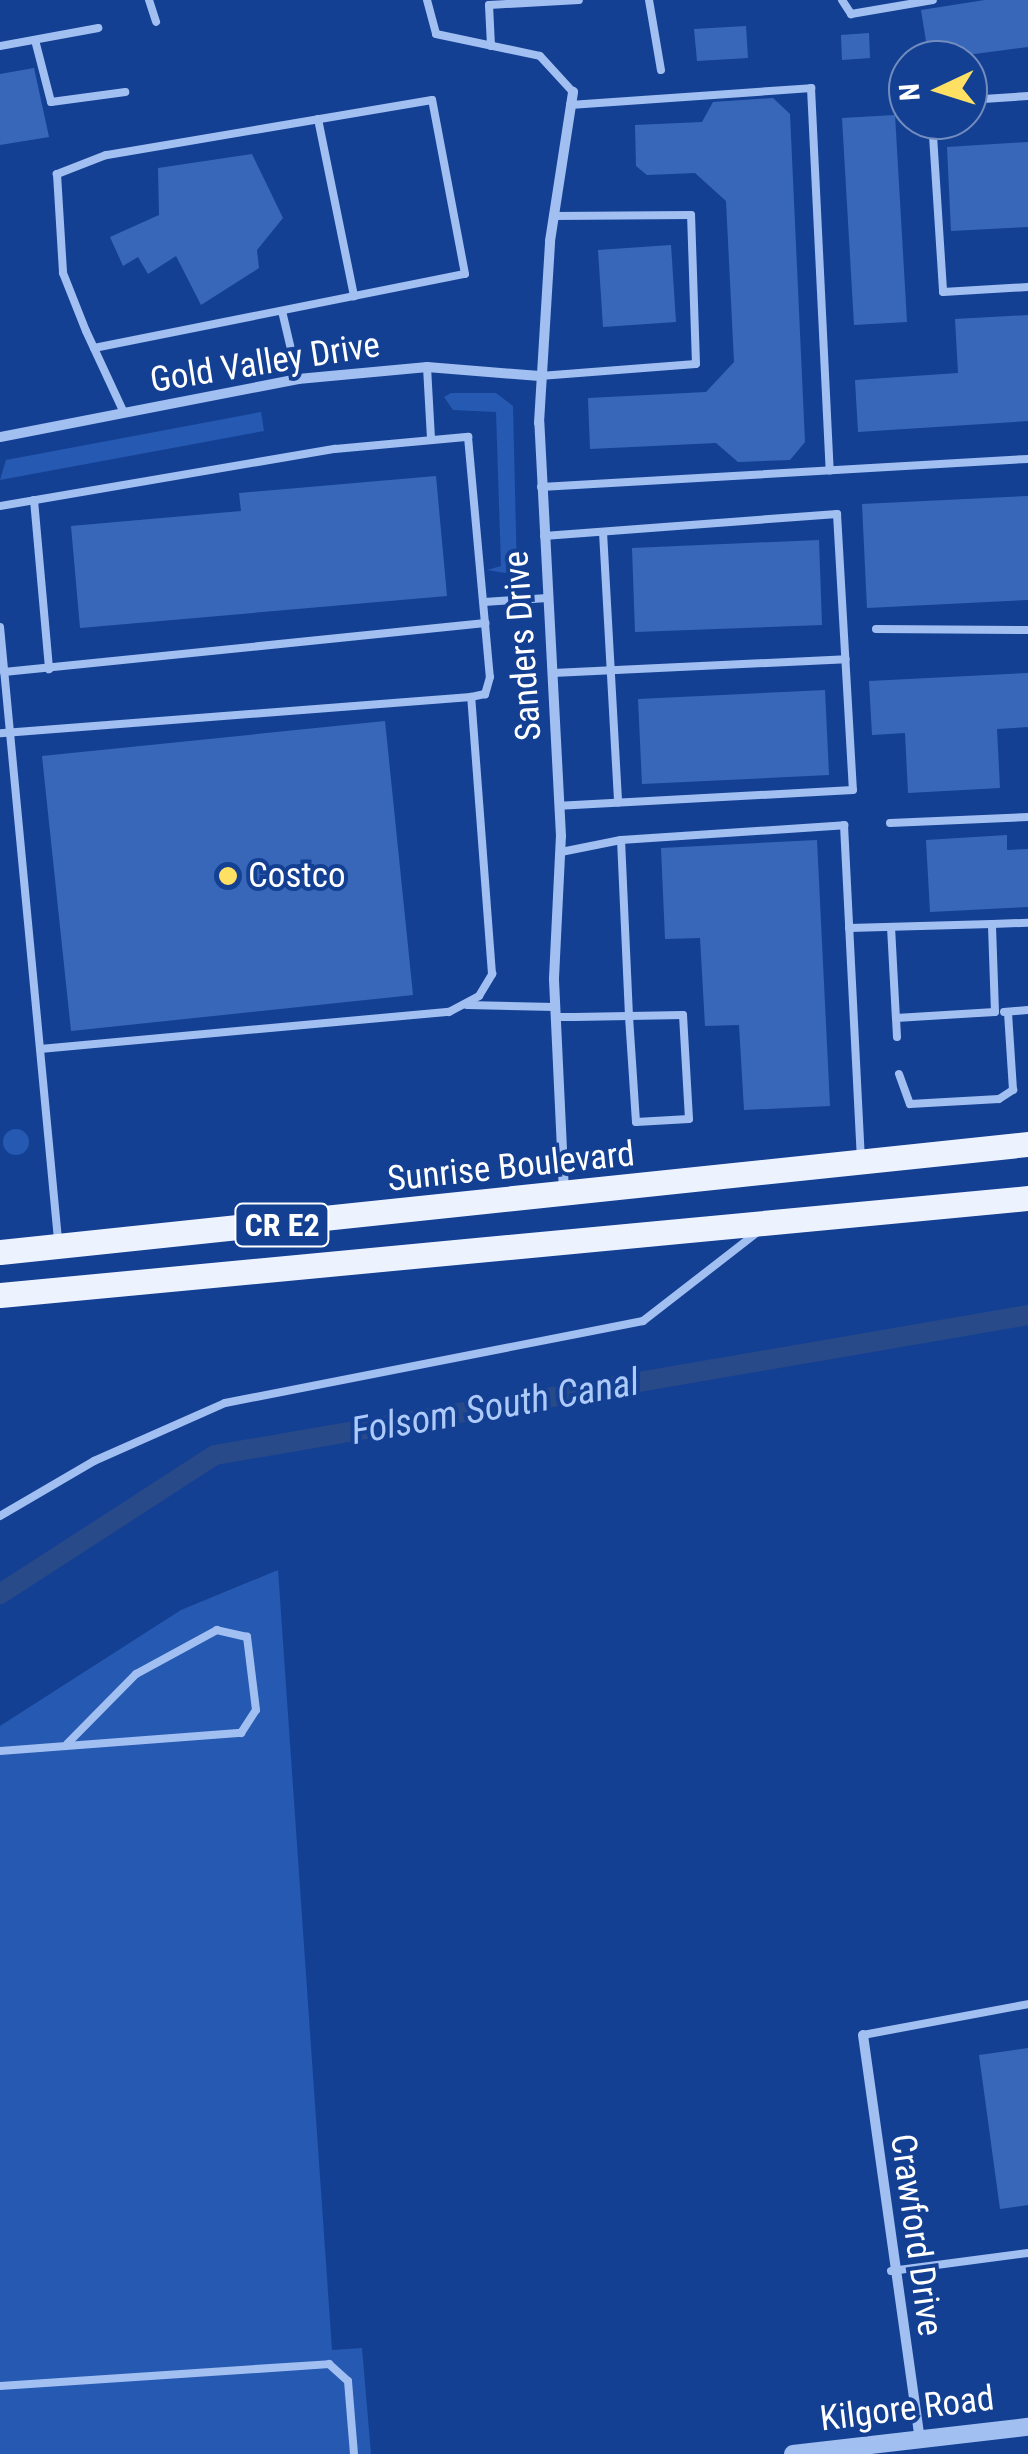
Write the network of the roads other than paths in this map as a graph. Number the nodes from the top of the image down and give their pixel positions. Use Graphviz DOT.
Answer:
graph roads {
  1 [pos="149,0"];
  2 [pos="427,0"];
  3 [pos="570,0"];
  4 [pos="579,0"];
  5 [pos="649,0"];
  6 [pos="842,0"];
  7 [pos="933,0"];
  8 [pos="487,2"];
  9 [pos="156,22"];
  10 [pos="98,28"];
  11 [pos="35,40"];
  12 [pos="0,46"];
  13 [pos="491,46"];
  14 [pos="661,70"];
  15 [pos="125,92"];
  16 [pos="573,92"];
  17 [pos="1028,96"];
  18 [pos="988,99"];
  19 [pos="570,105"];
  20 [pos="318,119"];
  21 [pos="933,140"];
  22 [pos="553,216"];
  23 [pos="1028,287"];
  24 [pos="354,296"];
  25 [pos="282,310"];
  26 [pos="94,348"];
  27 [pos="427,367"];
  28 [pos="540,376"];
  29 [pos="298,379"];
  30 [pos="124,413"];
  31 [pos="0,437"];
  32 [pos="431,440"];
  33 [pos="1028,459"];
  34 [pos="830,470"];
  35 [pos="541,487"];
  36 [pos="34,500"];
  37 [pos="0,506"];
  38 [pos="603,532"];
  39 [pos="544,536"];
  40 [pos="548,598"];
  41 [pos="484,602"];
  42 [pos="486,623"];
  43 [pos="0,627"];
  44 [pos="876,630"];
  45 [pos="1028,630"];
  46 [pos="846,659"];
  47 [pos="49,668"];
  48 [pos="611,670"];
  49 [pos="4,672"];
  50 [pos="553,673"];
  51 [pos="471,697"];
  52 [pos="5,732"];
  53 [pos="618,802"];
  54 [pos="560,806"];
  55 [pos="1028,817"];
  56 [pos="890,823"];
  57 [pos="621,840"];
  58 [pos="560,852"];
  59 [pos="1028,923"];
  60 [pos="992,924"];
  61 [pos="892,926"];
  62 [pos="849,928"];
  63 [pos="467,1005"];
  64 [pos="1028,1010"];
  65 [pos="555,1012"];
  66 [pos="994,1012"];
  67 [pos="1008,1012"];
  68 [pos="629,1016"];
  69 [pos="896,1018"];
  70 [pos="897,1036"];
  71 [pos="40,1050"];
  72 [pos="899,1074"];
  73 [pos="1028,1144"];
  74 [pos="862,1168"];
  75 [pos="564,1198"];
  76 [pos="1028,1198"];
  77 [pos="766,1224"];
  78 [pos="59,1246"];
  79 [pos="462,1248"];
  80 [pos="0,1252"];
  81 [pos="0,1295"];
  82 [pos="0,1516"];
  83 [pos="67,1744"];
  84 [pos="0,1751"];
  85 [pos="1028,2004"];
  86 [pos="863,2035"];
  87 [pos="1028,2253"];
  88 [pos="890,2272"];
  89 [pos="0,2386"];
  90 [pos="1028,2427"];
  91 [pos="921,2448"];
  92 [pos="354,2454"];
  93 [pos="793,2454"];
  1 -- 9 [label="lane"];
  2 -- 13 [label="lane"];
  3 -- 4 [label="lane"];
  3 -- 8 [label="lane"];
  5 -- 14 [label="lane"];
  6 -- 7 [label="lane"];
  8 -- 13 [label="lane"];
  10 -- 11 [label="lane"];
  11 -- 12 [label="lane"];
  11 -- 15 [label="lane"];
  13 -- 16 [label="lane"];
  16 -- 19 [label="street, Sanders Drive"];
  17 -- 18 [label="lane"];
  19 -- 22 [label="street, Sanders Drive"];
  19 -- 34 [label="lane"];
  20 -- 24 [label="lane"];
  20 -- 24 [label="lane"];
  20 -- 26 [label="lane"];
  21 -- 23 [label="lane"];
  22 -- 28 [label="street, Sanders Drive"];
  22 -- 28 [label="lane"];
  24 -- 25 [label="lane"];
  25 -- 26 [label="lane"];
  25 -- 29 [label="lane"];
  26 -- 30 [label="lane"];
  27 -- 28 [label="street, Gold Valley Drive"];
  27 -- 29 [label="street, Gold Valley Drive"];
  27 -- 32 [label="lane"];
  28 -- 35 [label="street, Sanders Drive"];
  29 -- 30 [label="street, Gold Valley Drive"];
  30 -- 31 [label="street, Gold Valley Drive"];
  32 -- 36 [label="lane"];
  32 -- 41 [label="lane"];
  33 -- 34 [label="lane"];
  34 -- 35 [label="lane"];
  35 -- 39 [label="street, Sanders Drive"];
  36 -- 37 [label="lane"];
  36 -- 47 [label="lane"];
  38 -- 39 [label="lane"];
  38 -- 46 [label="lane"];
  38 -- 48 [label="lane"];
  39 -- 40 [label="street, Sanders Drive"];
  40 -- 41 [label="lane"];
  40 -- 50 [label="street, Sanders Drive"];
  41 -- 42 [label="lane"];
  42 -- 47 [label="lane"];
  42 -- 51 [label="lane"];
  43 -- 49 [label="lane"];
  44 -- 45 [label="lane"];
  46 -- 48 [label="lane"];
  46 -- 53 [label="lane"];
  47 -- 49 [label="lane"];
  48 -- 50 [label="lane"];
  48 -- 53 [label="lane"];
  49 -- 52 [label="lane"];
  50 -- 54 [label="street, Sanders Drive"];
  51 -- 52 [label="lane"];
  51 -- 63 [label="lane"];
  52 -- 71 [label="lane"];
  53 -- 54 [label="lane"];
  54 -- 58 [label="street, Sanders Drive"];
  55 -- 56 [label="lane"];
  57 -- 58 [label="lane"];
  57 -- 62 [label="lane"];
  57 -- 68 [label="lane"];
  58 -- 65 [label="street, Sanders Drive"];
  59 -- 60 [label="lane"];
  60 -- 61 [label="lane"];
  60 -- 66 [label="lane"];
  61 -- 62 [label="lane"];
  61 -- 69 [label="lane"];
  62 -- 74 [label="lane"];
  63 -- 65 [label="lane"];
  63 -- 71 [label="lane"];
  64 -- 67 [label="lane"];
  65 -- 68 [label="lane"];
  65 -- 75 [label="street, Sanders Drive"];
  66 -- 67 [label="lane"];
  66 -- 69 [label="lane"];
  67 -- 72 [label="lane"];
  68 -- 68 [label="lane"];
  69 -- 70 [label="lane"];
  71 -- 78 [label="lane"];
  73 -- 74 [label="main road, Sunrise Boulevard / CR E2"];
  74 -- 75 [label="main road, Sunrise Boulevard / CR E2"];
  75 -- 78 [label="main road, Sunrise Boulevard / CR E2"];
  75 -- 79 [label="main road"];
  76 -- 77 [label="main road, CR E2"];
  77 -- 79 [label="main road, CR E2"];
  77 -- 82 [label="lane"];
  78 -- 80 [label="main road, Sunrise Boulevard / CR E2"];
  79 -- 81 [label="main road, CR E2"];
  83 -- 83 [label="lane"];
  83 -- 84 [label="lane"];
  85 -- 86 [label="lane"];
  86 -- 88 [label="street, Crawford Drive"];
  87 -- 88 [label="lane"];
  88 -- 91 [label="street, Crawford Drive"];
  89 -- 92 [label="lane"];
  90 -- 91 [label="street, Kilgore Road"];
  91 -- 93 [label="street, Kilgore Road"];
}
